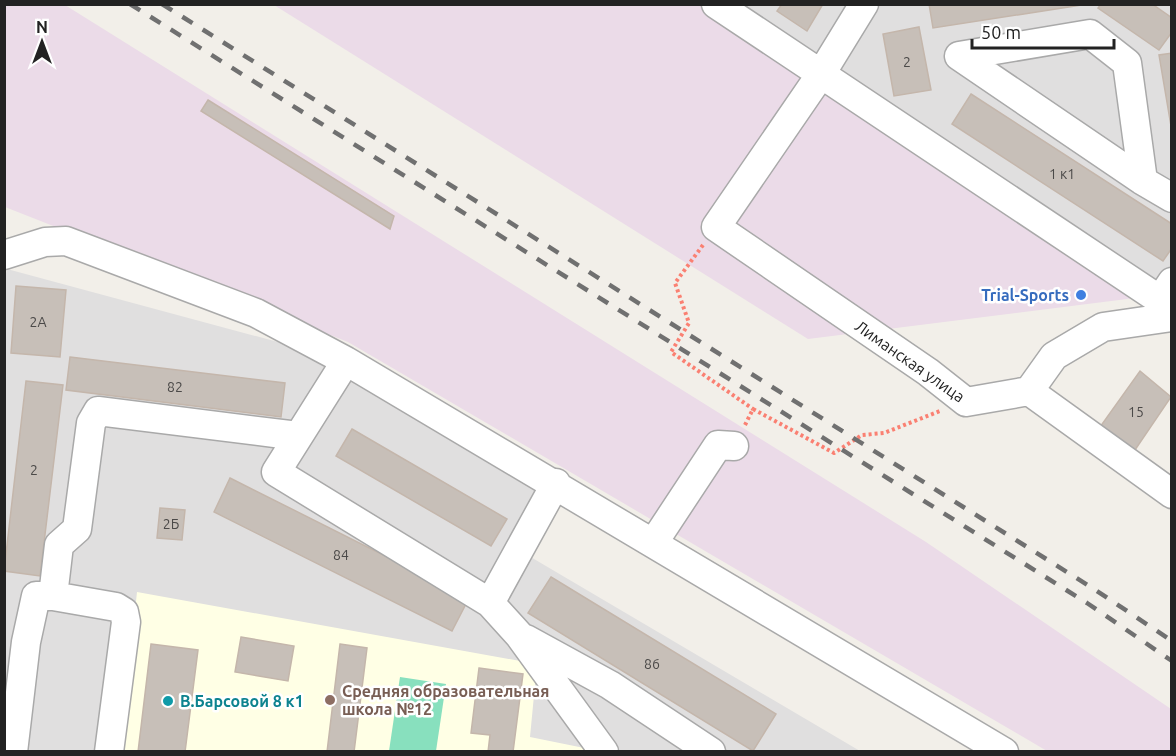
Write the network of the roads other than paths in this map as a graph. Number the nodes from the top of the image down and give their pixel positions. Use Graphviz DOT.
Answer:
graph roads {
  1 [pos="716,4"];
  2 [pos="864,4"];
  3 [pos="821,74"];
  4 [pos="1143,181"];
  5 [pos="1172,198"];
  6 [pos="4,255"];
  7 [pos="1167,304"];
  8 [pos="346,360"];
  9 [pos="1029,391"];
  10 [pos="298,436"];
  11 [pos="734,446"];
  12 [pos="556,483"];
  13 [pos="1172,494"];
  14 [pos="654,542"];
  15 [pos="53,596"];
  16 [pos="490,603"];
  17 [pos="519,635"];
  18 [pos="13,752"];
  19 [pos="109,752"];
  20 [pos="604,752"];
  21 [pos="711,752"];
  22 [pos="1004,752"];
  1 -- 3 [label="street"];
  2 -- 3 [label="street"];
  3 -- 7 [label="street"];
  3 -- 9 [label="street, Лиманская улица"];
  4 -- 4 [label="street"];
  4 -- 5 [label="street"];
  6 -- 8 [label="street"];
  7 -- 9 [label="street"];
  8 -- 10 [label="street"];
  8 -- 12 [label="street"];
  9 -- 13 [label="street"];
  10 -- 15 [label="street"];
  10 -- 16 [label="street"];
  11 -- 14 [label="street"];
  12 -- 14 [label="street"];
  12 -- 16 [label="street"];
  14 -- 22 [label="street"];
  15 -- 18 [label="street"];
  15 -- 19 [label="street"];
  16 -- 17 [label="street"];
  17 -- 20 [label="street"];
  17 -- 21 [label="street"];
}
